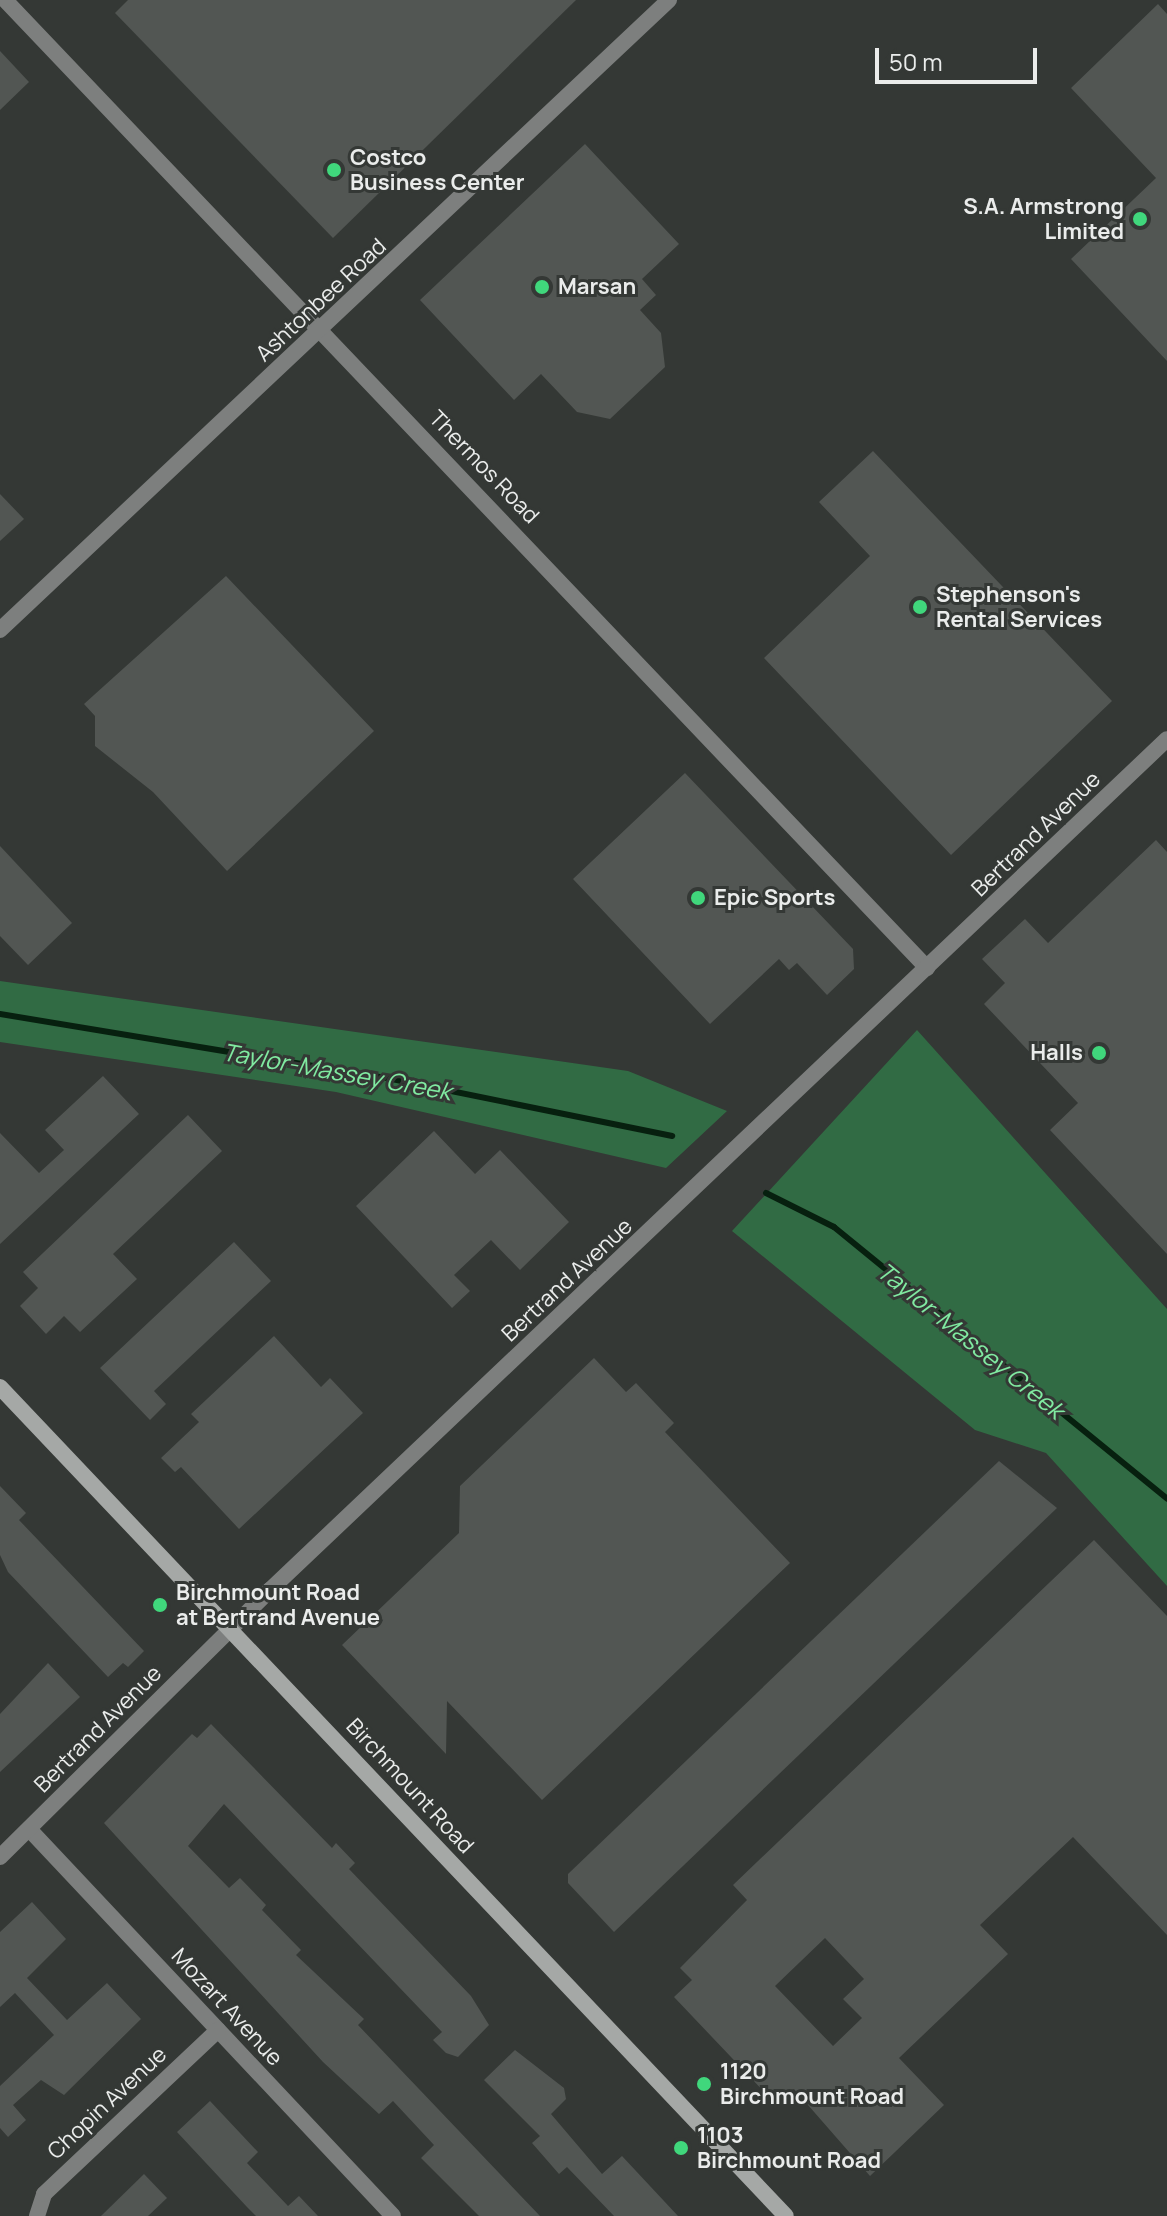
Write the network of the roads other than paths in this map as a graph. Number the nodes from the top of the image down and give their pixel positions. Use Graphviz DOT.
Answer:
graph roads {
  1 [pos="5,0"];
  2 [pos="669,0"];
  3 [pos="323,330"];
  4 [pos="0,630"];
  5 [pos="1167,739"];
  6 [pos="927,968"];
  7 [pos="0,1387"];
  8 [pos="230,1628"];
  9 [pos="29,1829"];
  10 [pos="0,1857"];
  11 [pos="218,2030"];
  12 [pos="37,2216"];
  13 [pos="393,2216"];
  14 [pos="786,2216"];
  1 -- 3 [label="street, Thermos Road"];
  2 -- 3 [label="street, Ashtonbee Road"];
  3 -- 4 [label="street, Ashtonbee Road"];
  3 -- 6 [label="street, Thermos Road"];
  5 -- 6 [label="street, Bertrand Avenue"];
  6 -- 8 [label="street, Bertrand Avenue"];
  7 -- 8 [label="main road, Birchmount Road"];
  8 -- 9 [label="street, Bertrand Avenue"];
  8 -- 14 [label="main road, Birchmount Road"];
  9 -- 10 [label="street, Bertrand Avenue"];
  9 -- 11 [label="street, Mozart Avenue"];
  11 -- 12 [label="street, Chopin Avenue"];
  11 -- 13 [label="street, Mozart Avenue"];
}
